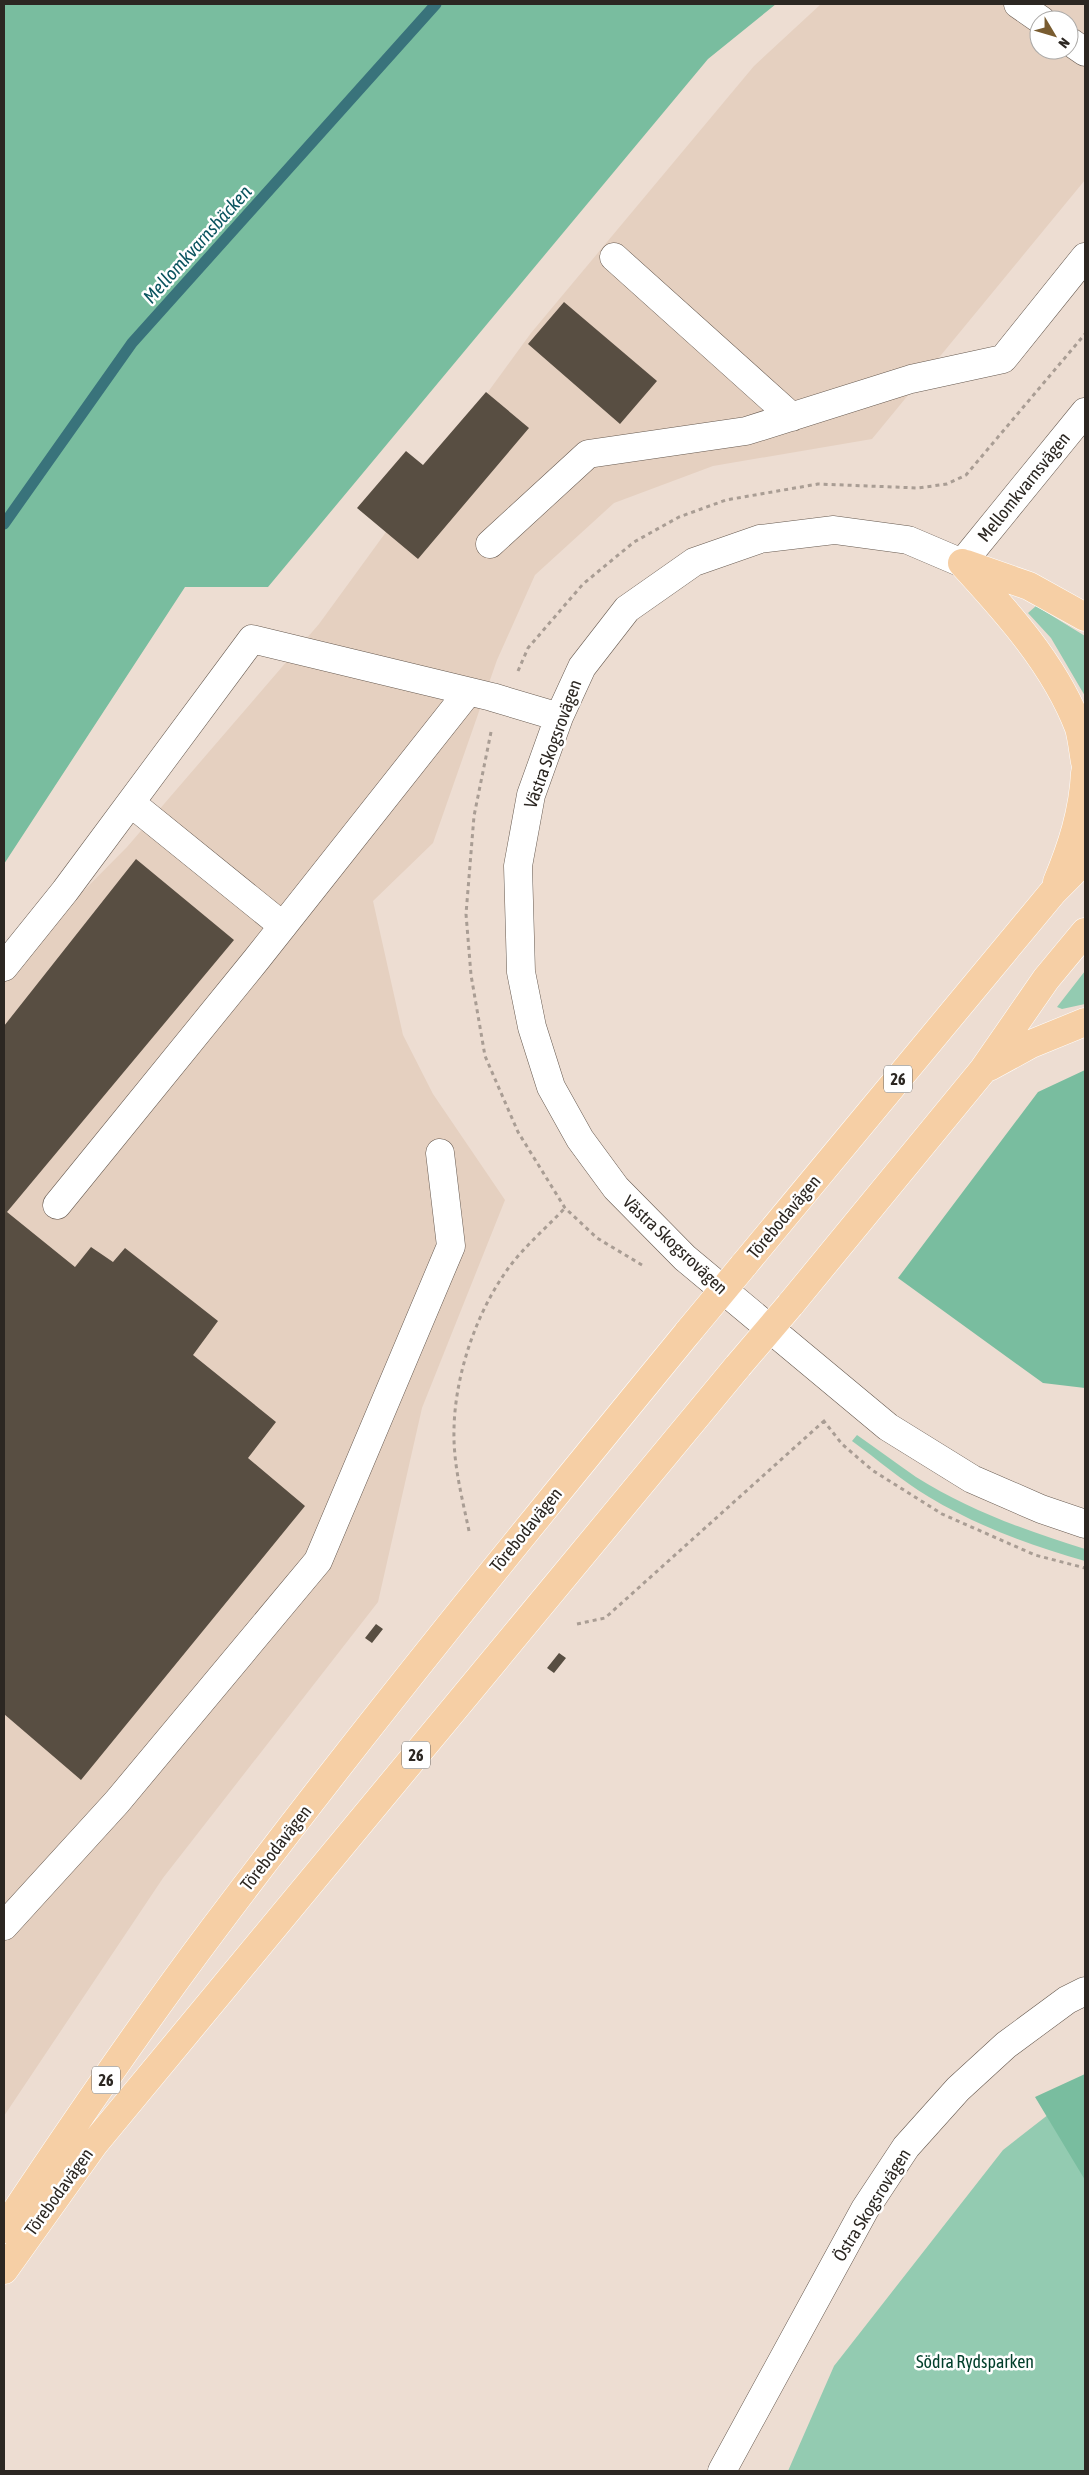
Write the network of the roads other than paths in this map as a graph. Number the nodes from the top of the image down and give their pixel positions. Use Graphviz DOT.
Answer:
graph roads {
  1 [pos="1018,4"];
  2 [pos="1029,12"];
  3 [pos="614,257"];
  4 [pos="1085,257"];
  5 [pos="1085,412"];
  6 [pos="792,416"];
  7 [pos="490,544"];
  8 [pos="962,563"];
  9 [pos="1085,617"];
  10 [pos="468,692"];
  11 [pos="559,717"];
  12 [pos="1085,762"];
  13 [pos="1085,773"];
  14 [pos="131,803"];
  15 [pos="1085,860"];
  16 [pos="1053,892"];
  17 [pos="283,926"];
  18 [pos="1085,932"];
  19 [pos="4,967"];
  20 [pos="1085,1022"];
  21 [pos="983,1070"];
  22 [pos="440,1153"];
  23 [pos="57,1205"];
  24 [pos="1085,1524"];
  25 [pos="4,1926"];
  26 [pos="1085,1991"];
  27 [pos="4,2229"];
  28 [pos="4,2270"];
  29 [pos="722,2471"];
  1 -- 2 [label="street"];
  3 -- 6 [label="street"];
  4 -- 6 [label="street"];
  5 -- 8 [label="street, Mellomkvarnsvägen"];
  6 -- 7 [label="street"];
  8 -- 9 [label="highway"];
  8 -- 11 [label="street, Västra Skogsrovägen"];
  8 -- 12 [label="highway"];
  10 -- 11 [label="street"];
  10 -- 14 [label="street"];
  10 -- 17 [label="street"];
  11 -- 24 [label="street, Västra Skogsrovägen"];
  13 -- 16 [label="highway"];
  14 -- 17 [label="street"];
  14 -- 19 [label="street"];
  15 -- 16 [label="highway, Törebodavägen / 26"];
  16 -- 27 [label="highway, Törebodavägen / 26, bridge"];
  17 -- 23 [label="street"];
  18 -- 21 [label="highway, Törebodavägen / 26"];
  20 -- 21 [label="highway"];
  21 -- 28 [label="highway, Törebodavägen / 26, bridge"];
  22 -- 25 [label="street"];
  26 -- 29 [label="street, Östra Skogsrovägen"];
}
